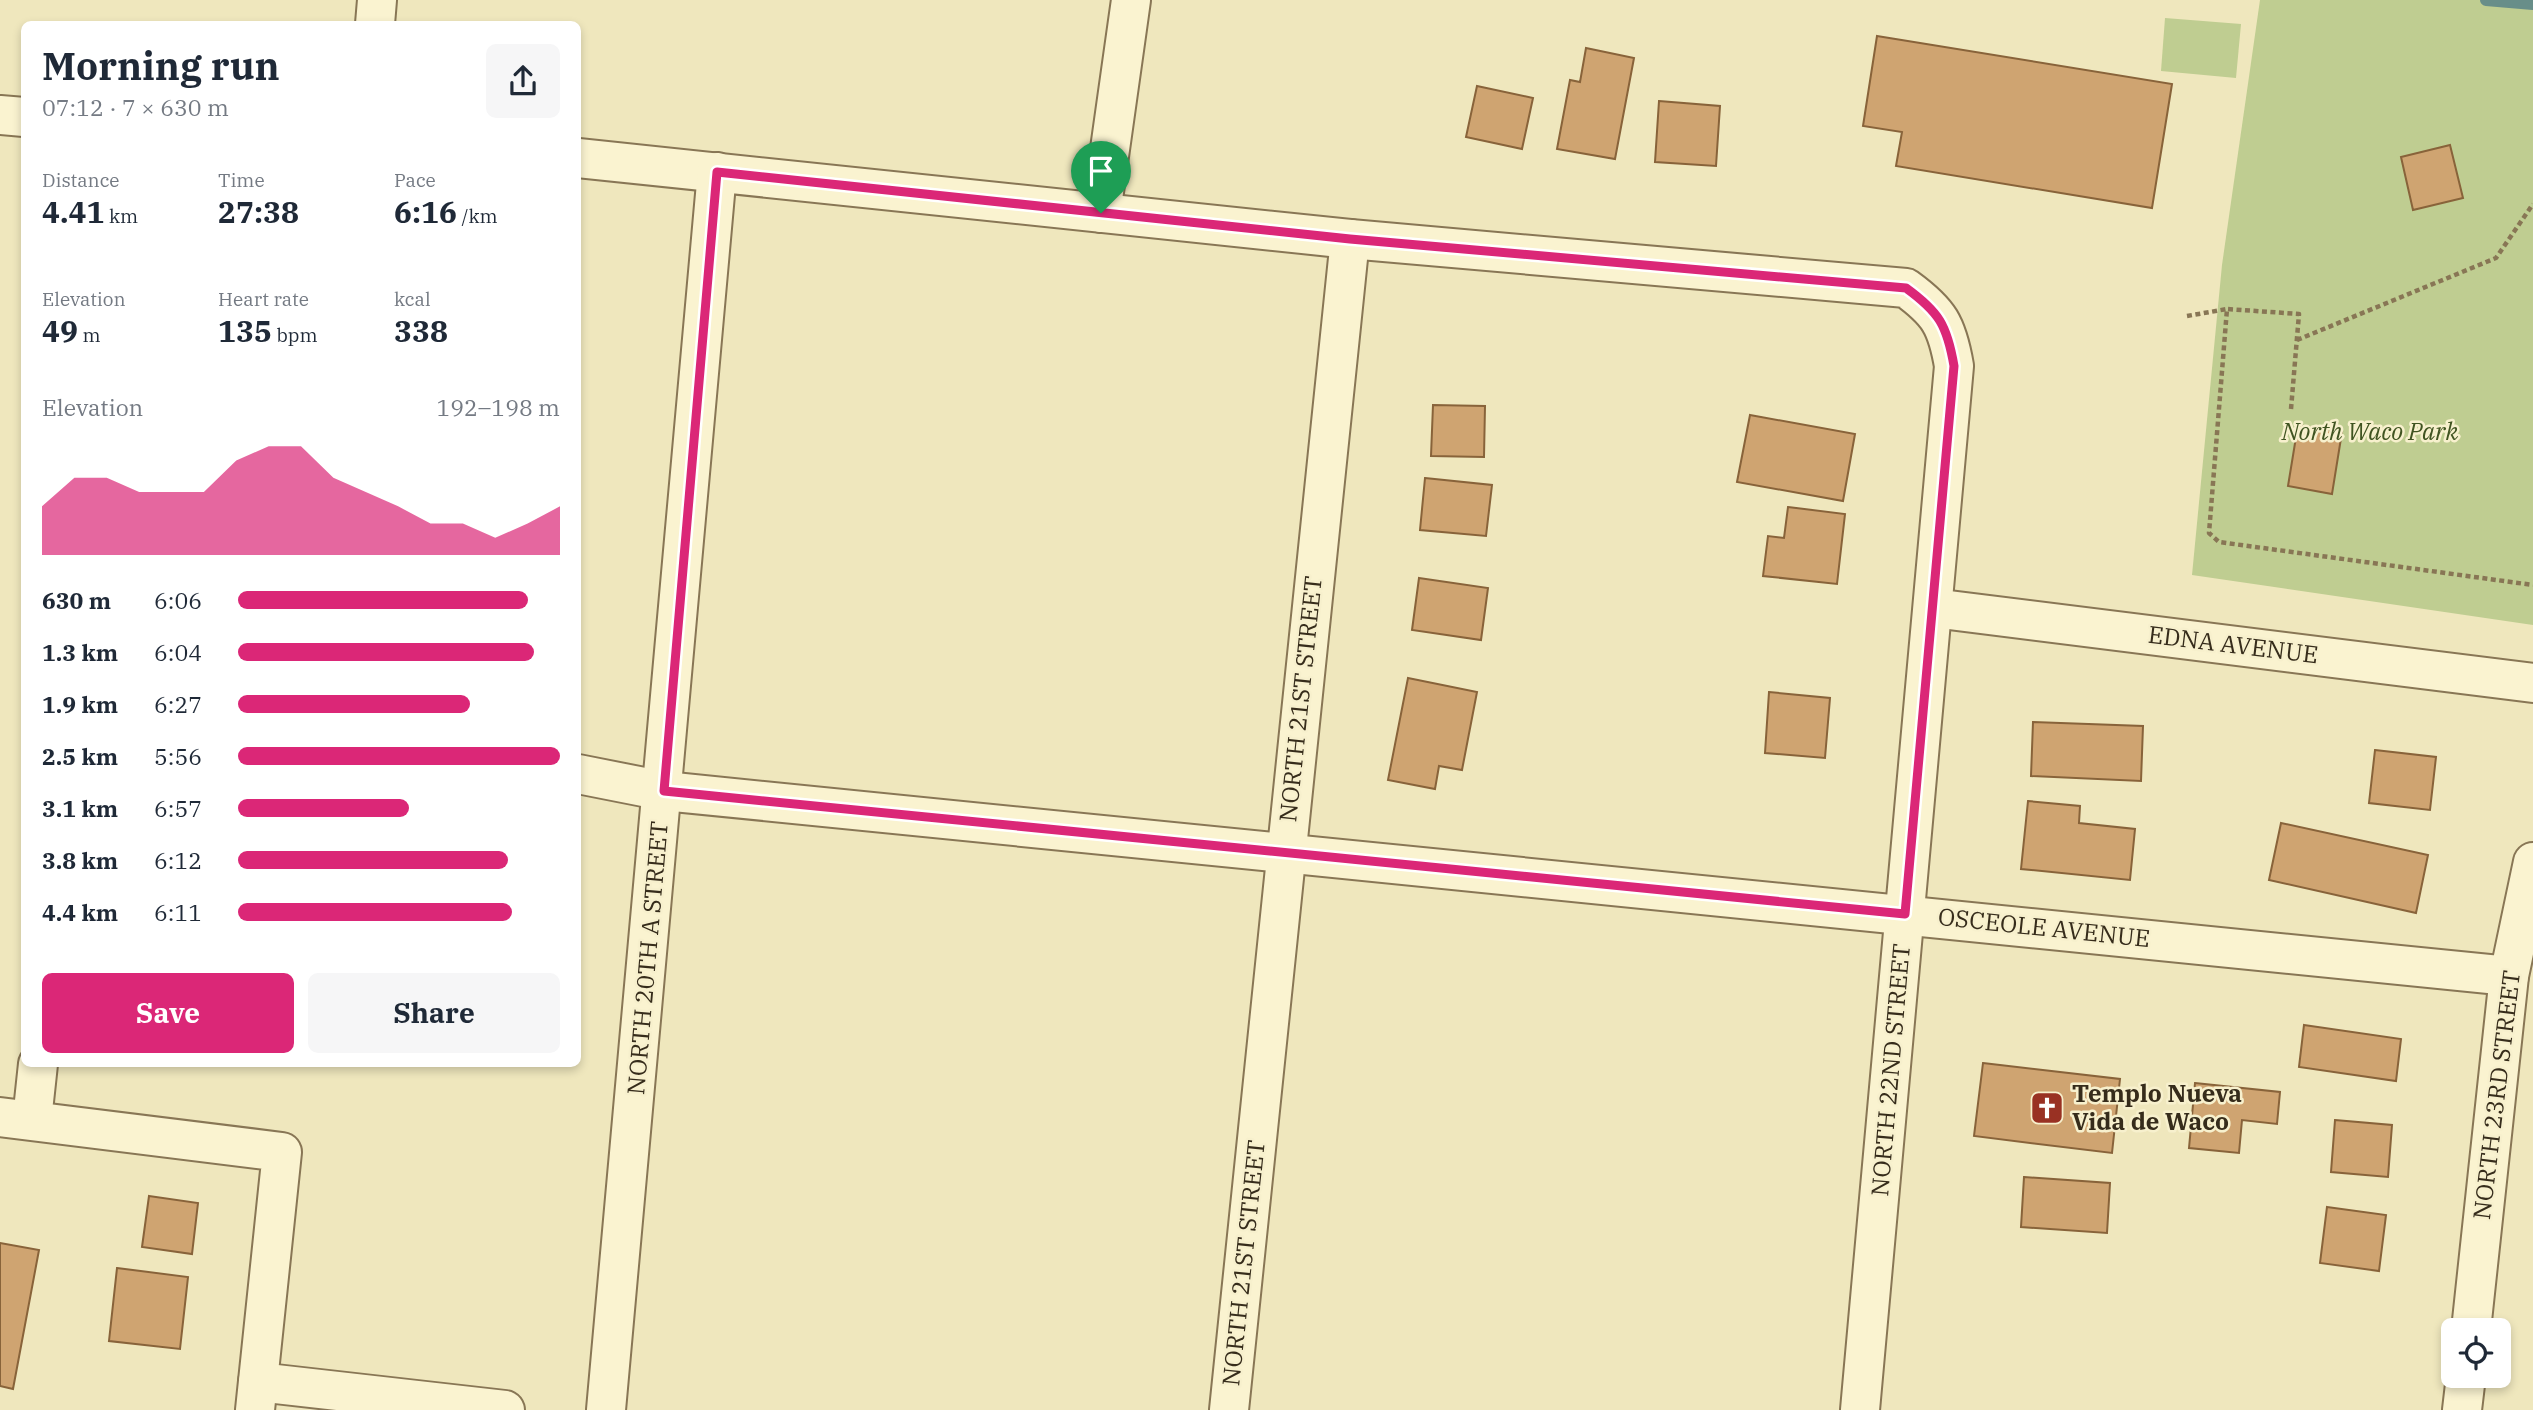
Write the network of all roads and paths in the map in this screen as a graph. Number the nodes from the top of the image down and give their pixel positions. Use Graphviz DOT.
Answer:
graph roads {
  1 [pos="377,0"];
  2 [pos="1131,0"];
  3 [pos="375,21"];
  4 [pos="0,116"];
  5 [pos="21,117"];
  6 [pos="581,158"];
  7 [pos="717,172"];
  8 [pos="2533,204"];
  9 [pos="1101,213"];
  10 [pos="1350,239"];
  11 [pos="2227,309"];
  12 [pos="2187,316"];
  13 [pos="2297,340"];
  14 [pos="2291,409"];
  15 [pos="2533,585"];
  16 [pos="1933,608"];
  17 [pos="2533,683"];
  18 [pos="581,775"];
  19 [pos="664,791"];
  20 [pos="1285,852"];
  21 [pos="2533,862"];
  22 [pos="1905,914"];
  23 [pos="2509,976"];
  24 [pos="37,1067"];
  25 [pos="16,1119"];
  26 [pos="2472,1318"];
  27 [pos="2465,1388"];
  28 [pos="257,1396"];
  29 [pos="505,1410"];
  30 [pos="606,1410"];
  31 [pos="1229,1410"];
  32 [pos="1860,1410"];
  33 [pos="2462,1410"];
  1 -- 3 [label="street"];
  2 -- 9 [label="street"];
  4 -- 5 [label="street"];
  6 -- 7 [label="street"];
  7 -- 9 [label="street"];
  7 -- 19 [label="street, NORTH 20TH A STREET"];
  8 -- 13 [label="path"];
  9 -- 10 [label="street"];
  10 -- 16 [label="street, NORTH 22ND STREET"];
  10 -- 20 [label="street, NORTH 21ST STREET"];
  11 -- 12 [label="path"];
  11 -- 13 [label="path"];
  11 -- 15 [label="path"];
  13 -- 14 [label="path"];
  16 -- 17 [label="street, EDNA AVENUE"];
  16 -- 22 [label="street, NORTH 22ND STREET"];
  18 -- 19 [label="street, OSCEOLE AVENUE"];
  19 -- 20 [label="street, OSCEOLE AVENUE"];
  19 -- 30 [label="street, NORTH 20TH A STREET"];
  20 -- 22 [label="street, OSCEOLE AVENUE"];
  20 -- 31 [label="street, NORTH 21ST STREET"];
  21 -- 23 [label="street, NORTH 23RD STREET"];
  22 -- 23 [label="street, OSCEOLE AVENUE"];
  22 -- 32 [label="street, NORTH 22ND STREET"];
  23 -- 26 [label="street, NORTH 23RD STREET"];
  24 -- 25 [label="street"];
  25 -- 28 [label="street"];
  27 -- 33 [label="street"];
  28 -- 29 [label="street"];
}
